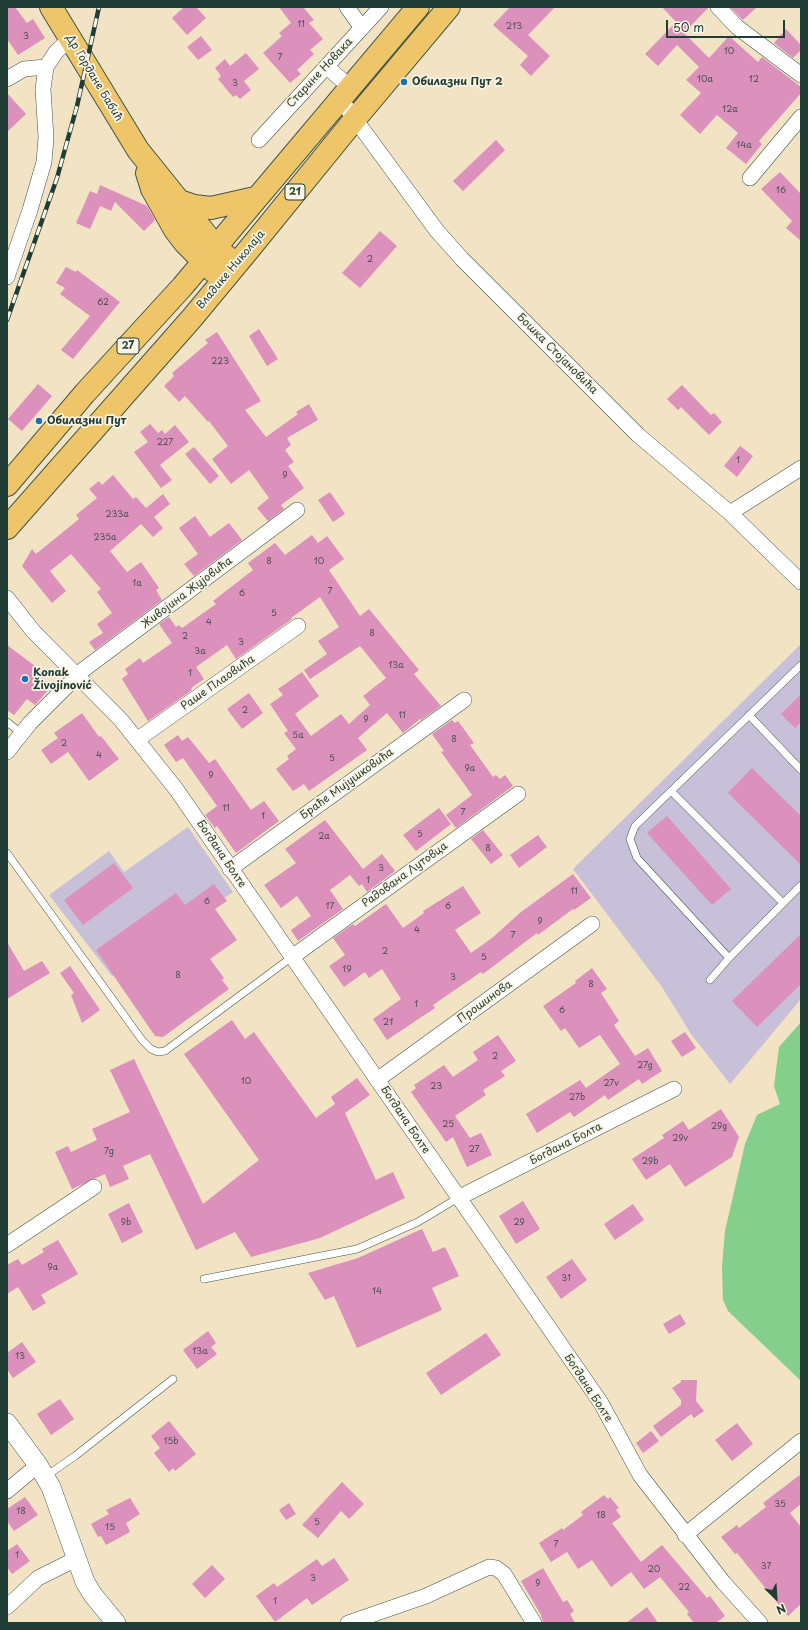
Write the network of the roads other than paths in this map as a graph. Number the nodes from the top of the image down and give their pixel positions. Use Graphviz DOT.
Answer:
graph roads {
  1 [pos="51,7"];
  2 [pos="347,7"];
  3 [pos="381,7"];
  4 [pos="418,7"];
  5 [pos="450,7"];
  6 [pos="718,7"];
  7 [pos="362,28"];
  8 [pos="70,39"];
  9 [pos="46,67"];
  10 [pos="327,67"];
  11 [pos="801,75"];
  12 [pos="7,79"];
  13 [pos="346,94"];
  14 [pos="354,119"];
  15 [pos="799,124"];
  16 [pos="259,140"];
  17 [pos="138,150"];
  18 [pos="750,178"];
  19 [pos="255,198"];
  20 [pos="179,202"];
  21 [pos="210,254"];
  22 [pos="230,273"];
  23 [pos="7,277"];
  24 [pos="801,468"];
  25 [pos="7,485"];
  26 [pos="297,510"];
  27 [pos="730,513"];
  28 [pos="7,528"];
  29 [pos="801,582"];
  30 [pos="7,598"];
  31 [pos="7,614"];
  32 [pos="298,626"];
  33 [pos="33,631"];
  34 [pos="801,665"];
  35 [pos="76,676"];
  36 [pos="464,700"];
  37 [pos="749,715"];
  38 [pos="7,722"];
  39 [pos="21,733"];
  40 [pos="138,739"];
  41 [pos="7,752"];
  42 [pos="801,770"];
  43 [pos="671,791"];
  44 [pos="518,794"];
  45 [pos="7,853"];
  46 [pos="230,868"];
  47 [pos="801,885"];
  48 [pos="783,903"];
  49 [pos="592,924"];
  50 [pos="292,957"];
  51 [pos="729,958"];
  52 [pos="710,980"];
  53 [pos="377,1080"];
  54 [pos="674,1089"];
  55 [pos="94,1187"];
  56 [pos="458,1198"];
  57 [pos="7,1245"];
  58 [pos="204,1279"];
  59 [pos="173,1379"];
  60 [pos="7,1424"];
  61 [pos="801,1440"];
  62 [pos="42,1471"];
  63 [pos="7,1491"];
  64 [pos="685,1536"];
  65 [pos="76,1559"];
  66 [pos="7,1607"];
  67 [pos="116,1623"];
  68 [pos="348,1623"];
  69 [pos="534,1623"];
  70 [pos="760,1623"];
  1 -- 8 [label="main road, Др Гордане Бабић"];
  2 -- 7 [label="street"];
  3 -- 7 [label="street, Старине Новака"];
  4 -- 13 [label="main road, 21"];
  5 -- 14 [label="main road, Владике Николаја / 21"];
  6 -- 11 [label="street"];
  7 -- 10 [label="street, Старине Новака"];
  8 -- 9 [label="street"];
  8 -- 17 [label="main road, Др Гордане Бабић"];
  9 -- 12 [label="street"];
  9 -- 23 [label="street"];
  10 -- 13 [label="street, Бошка Стојановића"];
  10 -- 16 [label="street, Старине Новака"];
  13 -- 14 [label="street, Бошка Стојановића"];
  13 -- 19 [label="main road, 21"];
  14 -- 22 [label="main road, Владике Николаја / 21"];
  14 -- 27 [label="street, Бошка Стојановића"];
  15 -- 18 [label="street"];
  17 -- 20 [label="main road, Др Гордане Бабић"];
  17 -- 21 [label="main road, Др Гордане Бабић"];
  19 -- 20 [label="main road"];
  19 -- 21 [label="main road, 21"];
  20 -- 21 [label="main road, Др Гордане Бабић"];
  21 -- 22 [label="main road, Др Гордане Бабић"];
  21 -- 25 [label="main road, 27"];
  22 -- 28 [label="main road, Владике Николаја / 27"];
  24 -- 27 [label="street"];
  26 -- 35 [label="street, Живојина Жујовића"];
  27 -- 29 [label="street, Бошка Стојановића"];
  30 -- 33 [label="street, Богдана Болте"];
  31 -- 33 [label="street, Богдана Болте"];
  32 -- 40 [label="street, Раше Плаовића"];
  33 -- 35 [label="street, Богдана Болте"];
  34 -- 37 [label="lane"];
  35 -- 39 [label="street, Живојина Жујовића"];
  35 -- 40 [label="street, Богдана Болте"];
  36 -- 46 [label="street, Браће Мијушковића"];
  37 -- 42 [label="lane"];
  37 -- 43 [label="lane"];
  38 -- 39 [label="lane"];
  39 -- 41 [label="street, Живојина Жујовића"];
  40 -- 46 [label="street, Богдана Болте"];
  43 -- 48 [label="lane"];
  43 -- 51 [label="lane"];
  44 -- 50 [label="street, Радована Лутовца"];
  45 -- 50 [label="lane"];
  46 -- 50 [label="street, Богдана Болте"];
  47 -- 48 [label="lane"];
  48 -- 51 [label="lane"];
  49 -- 53 [label="street, Прошинова"];
  50 -- 53 [label="street, Богдана Болте"];
  51 -- 52 [label="lane"];
  53 -- 56 [label="street, Богдана Болте"];
  54 -- 56 [label="street, Богдана Болта"];
  55 -- 57 [label="street"];
  56 -- 58 [label="lane"];
  56 -- 64 [label="street, Богдана Болте"];
  59 -- 62 [label="lane"];
  60 -- 62 [label="street"];
  61 -- 64 [label="street"];
  62 -- 63 [label="street"];
  62 -- 65 [label="street"];
  64 -- 70 [label="street, Богдана Болте"];
  65 -- 66 [label="street"];
  65 -- 67 [label="street"];
  68 -- 69 [label="street"];
}
